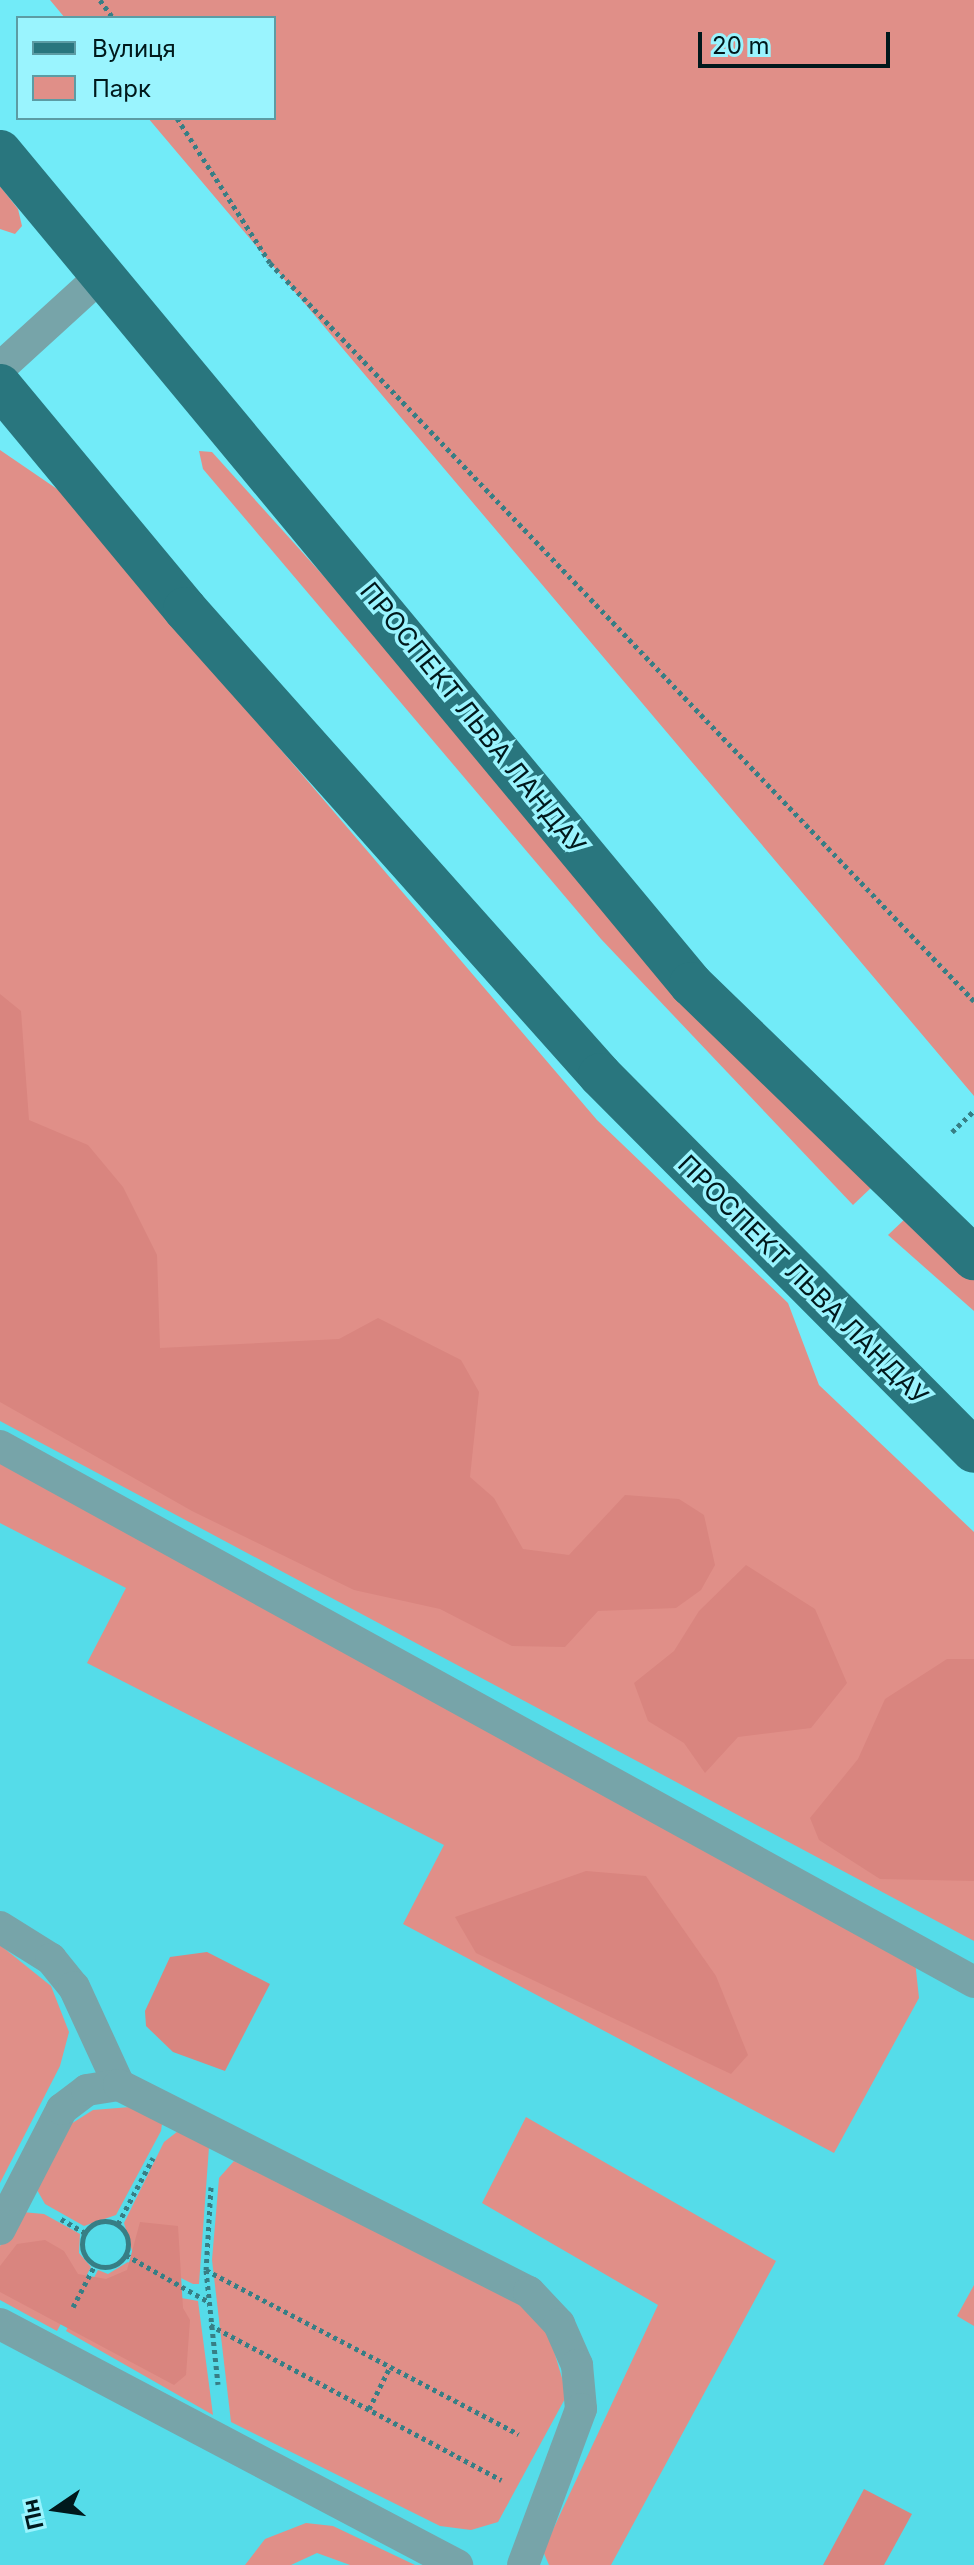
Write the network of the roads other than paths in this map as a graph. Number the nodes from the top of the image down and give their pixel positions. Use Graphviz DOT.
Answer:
graph roads {
  1 [pos="0,152"];
  2 [pos="102,275"];
  3 [pos="0,368"];
  4 [pos="0,386"];
  5 [pos="974,1258"];
  6 [pos="0,1446"];
  7 [pos="974,1451"];
  8 [pos="0,1927"];
  9 [pos="974,1982"];
  10 [pos="119,2085"];
  11 [pos="0,2229"];
  12 [pos="0,2324"];
  13 [pos="457,2565"];
  14 [pos="523,2565"];
  1 -- 2 [label="main road, ПРОСПЕКТ ЛЬВА ЛАНДАУ"];
  2 -- 3 [label="lane"];
  2 -- 5 [label="main road, ПРОСПЕКТ ЛЬВА ЛАНДАУ"];
  4 -- 7 [label="main road, ПРОСПЕКТ ЛЬВА ЛАНДАУ"];
  6 -- 9 [label="lane"];
  8 -- 10 [label="lane"];
  10 -- 11 [label="lane"];
  10 -- 14 [label="lane"];
  12 -- 13 [label="lane"];
}
